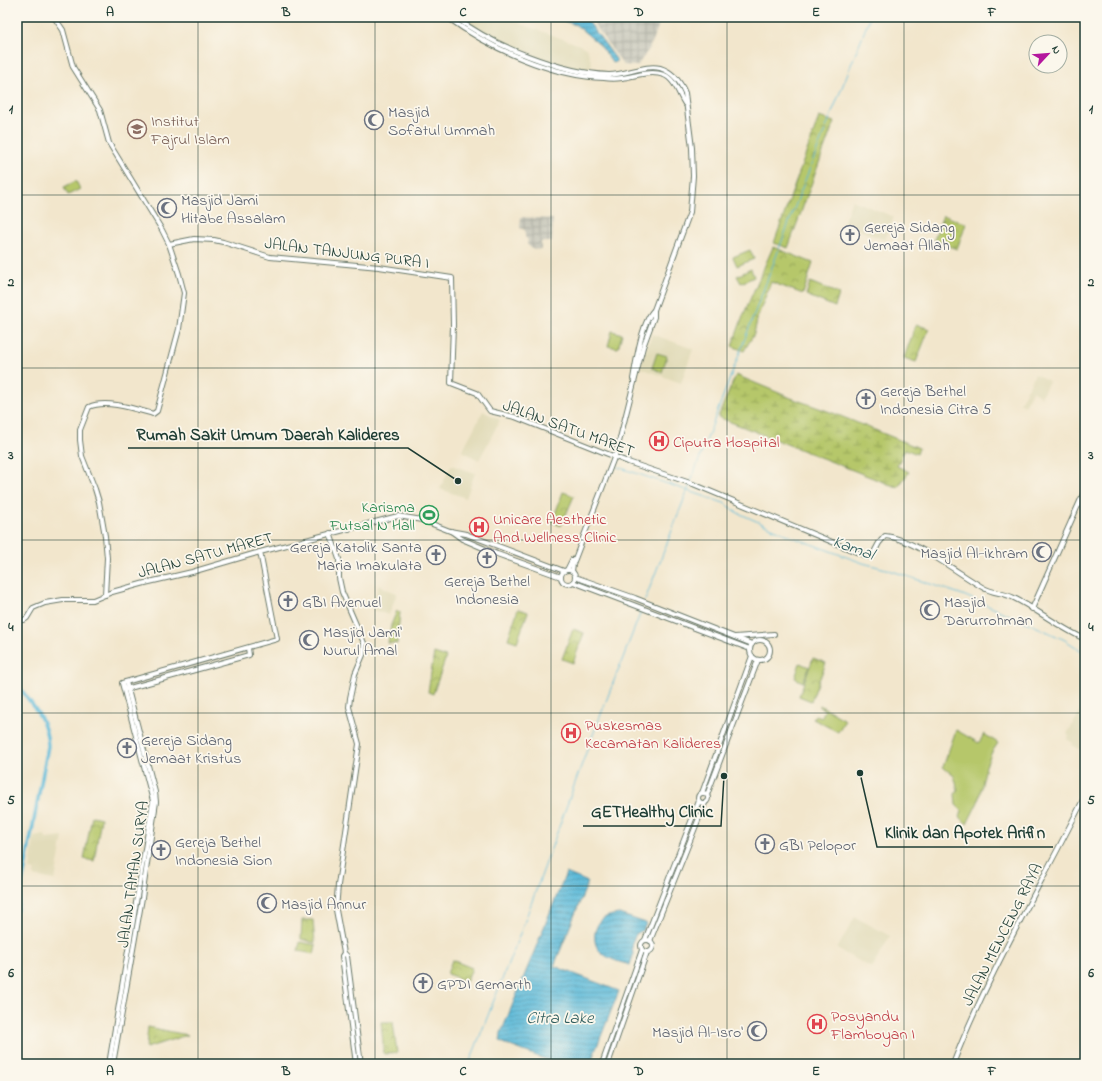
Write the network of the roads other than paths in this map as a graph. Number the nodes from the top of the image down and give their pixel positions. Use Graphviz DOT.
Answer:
graph roads {
  1 [pos="54,17"];
  2 [pos="447,17"];
  3 [pos="455,17"];
  4 [pos="685,104"];
  5 [pos="169,244"];
  6 [pos="452,278"];
  7 [pos="654,310"];
  8 [pos="625,418"];
  9 [pos="614,455"];
  10 [pos="622,460"];
  11 [pos="1085,490"];
  12 [pos="450,531"];
  13 [pos="330,533"];
  14 [pos="260,552"];
  15 [pos="568,570"];
  16 [pos="561,577"];
  17 [pos="575,577"];
  18 [pos="573,582"];
  19 [pos="105,595"];
  20 [pos="1032,609"];
  21 [pos="17,620"];
  22 [pos="774,634"];
  23 [pos="733,637"];
  24 [pos="1085,639"];
  25 [pos="752,644"];
  26 [pos="248,648"];
  27 [pos="750,649"];
  28 [pos="752,656"];
  29 [pos="758,660"];
  30 [pos="126,689"];
  31 [pos="702,793"];
  32 [pos="707,795"];
  33 [pos="1085,796"];
  34 [pos="699,801"];
  35 [pos="705,803"];
  36 [pos="645,940"];
  37 [pos="650,941"];
  38 [pos="642,950"];
  39 [pos="647,952"];
  40 [pos="344,953"];
  41 [pos="109,1064"];
  42 [pos="113,1064"];
  43 [pos="356,1064"];
  44 [pos="361,1064"];
  45 [pos="602,1064"];
  46 [pos="608,1064"];
  47 [pos="953,1064"];
  1 -- 5 [label="street"];
  2 -- 4 [label="street"];
  3 -- 4 [label="street"];
  4 -- 7 [label="street"];
  5 -- 6 [label="street, JALAN TANJUNG PURA I"];
  5 -- 19 [label="street"];
  6 -- 9 [label="street, JALAN SATU MARET"];
  7 -- 8 [label="street"];
  7 -- 9 [label="street"];
  8 -- 9 [label="street"];
  8 -- 10 [label="street"];
  9 -- 10 [label="street, JALAN SATU MARET"];
  9 -- 15 [label="street"];
  10 -- 20 [label="street, JALAN SATU MARET"];
  11 -- 20 [label="street"];
  12 -- 13 [label="street, JALAN SATU MARET"];
  12 -- 15 [label="street, JALAN SATU MARET"];
  12 -- 16 [label="street, JALAN SATU MARET"];
  13 -- 14 [label="street, JALAN SATU MARET"];
  13 -- 40 [label="street"];
  14 -- 19 [label="street, JALAN SATU MARET"];
  14 -- 26 [label="street, JALAN TAMAN SURYA"];
  15 -- 16 [label="street"];
  15 -- 17 [label="street"];
  16 -- 18 [label="street, JALAN SATU MARET"];
  17 -- 18 [label="street"];
  17 -- 23 [label="street"];
  18 -- 27 [label="street"];
  19 -- 21 [label="street, JALAN SATU MARET"];
  20 -- 24 [label="street"];
  22 -- 23 [label="street"];
  23 -- 25 [label="street"];
  25 -- 27 [label="street"];
  25 -- 29 [label="street"];
  26 -- 30 [label="street, JALAN TAMAN SURYA"];
  26 -- 30 [label="street, JALAN TAMAN SURYA"];
  27 -- 28 [label="street"];
  28 -- 29 [label="street"];
  28 -- 31 [label="street"];
  29 -- 32 [label="street"];
  30 -- 41 [label="street, JALAN TAMAN SURYA"];
  30 -- 42 [label="street, JALAN TAMAN SURYA"];
  31 -- 32 [label="street"];
  31 -- 34 [label="street"];
  32 -- 35 [label="street"];
  33 -- 47 [label="street, JALAN MENCENG RAYA"];
  34 -- 35 [label="street"];
  34 -- 36 [label="street"];
  35 -- 37 [label="street"];
  36 -- 37 [label="street"];
  36 -- 38 [label="street"];
  37 -- 39 [label="street"];
  38 -- 39 [label="street"];
  38 -- 45 [label="street"];
  39 -- 46 [label="street"];
  40 -- 43 [label="street"];
  40 -- 44 [label="street"];
}
